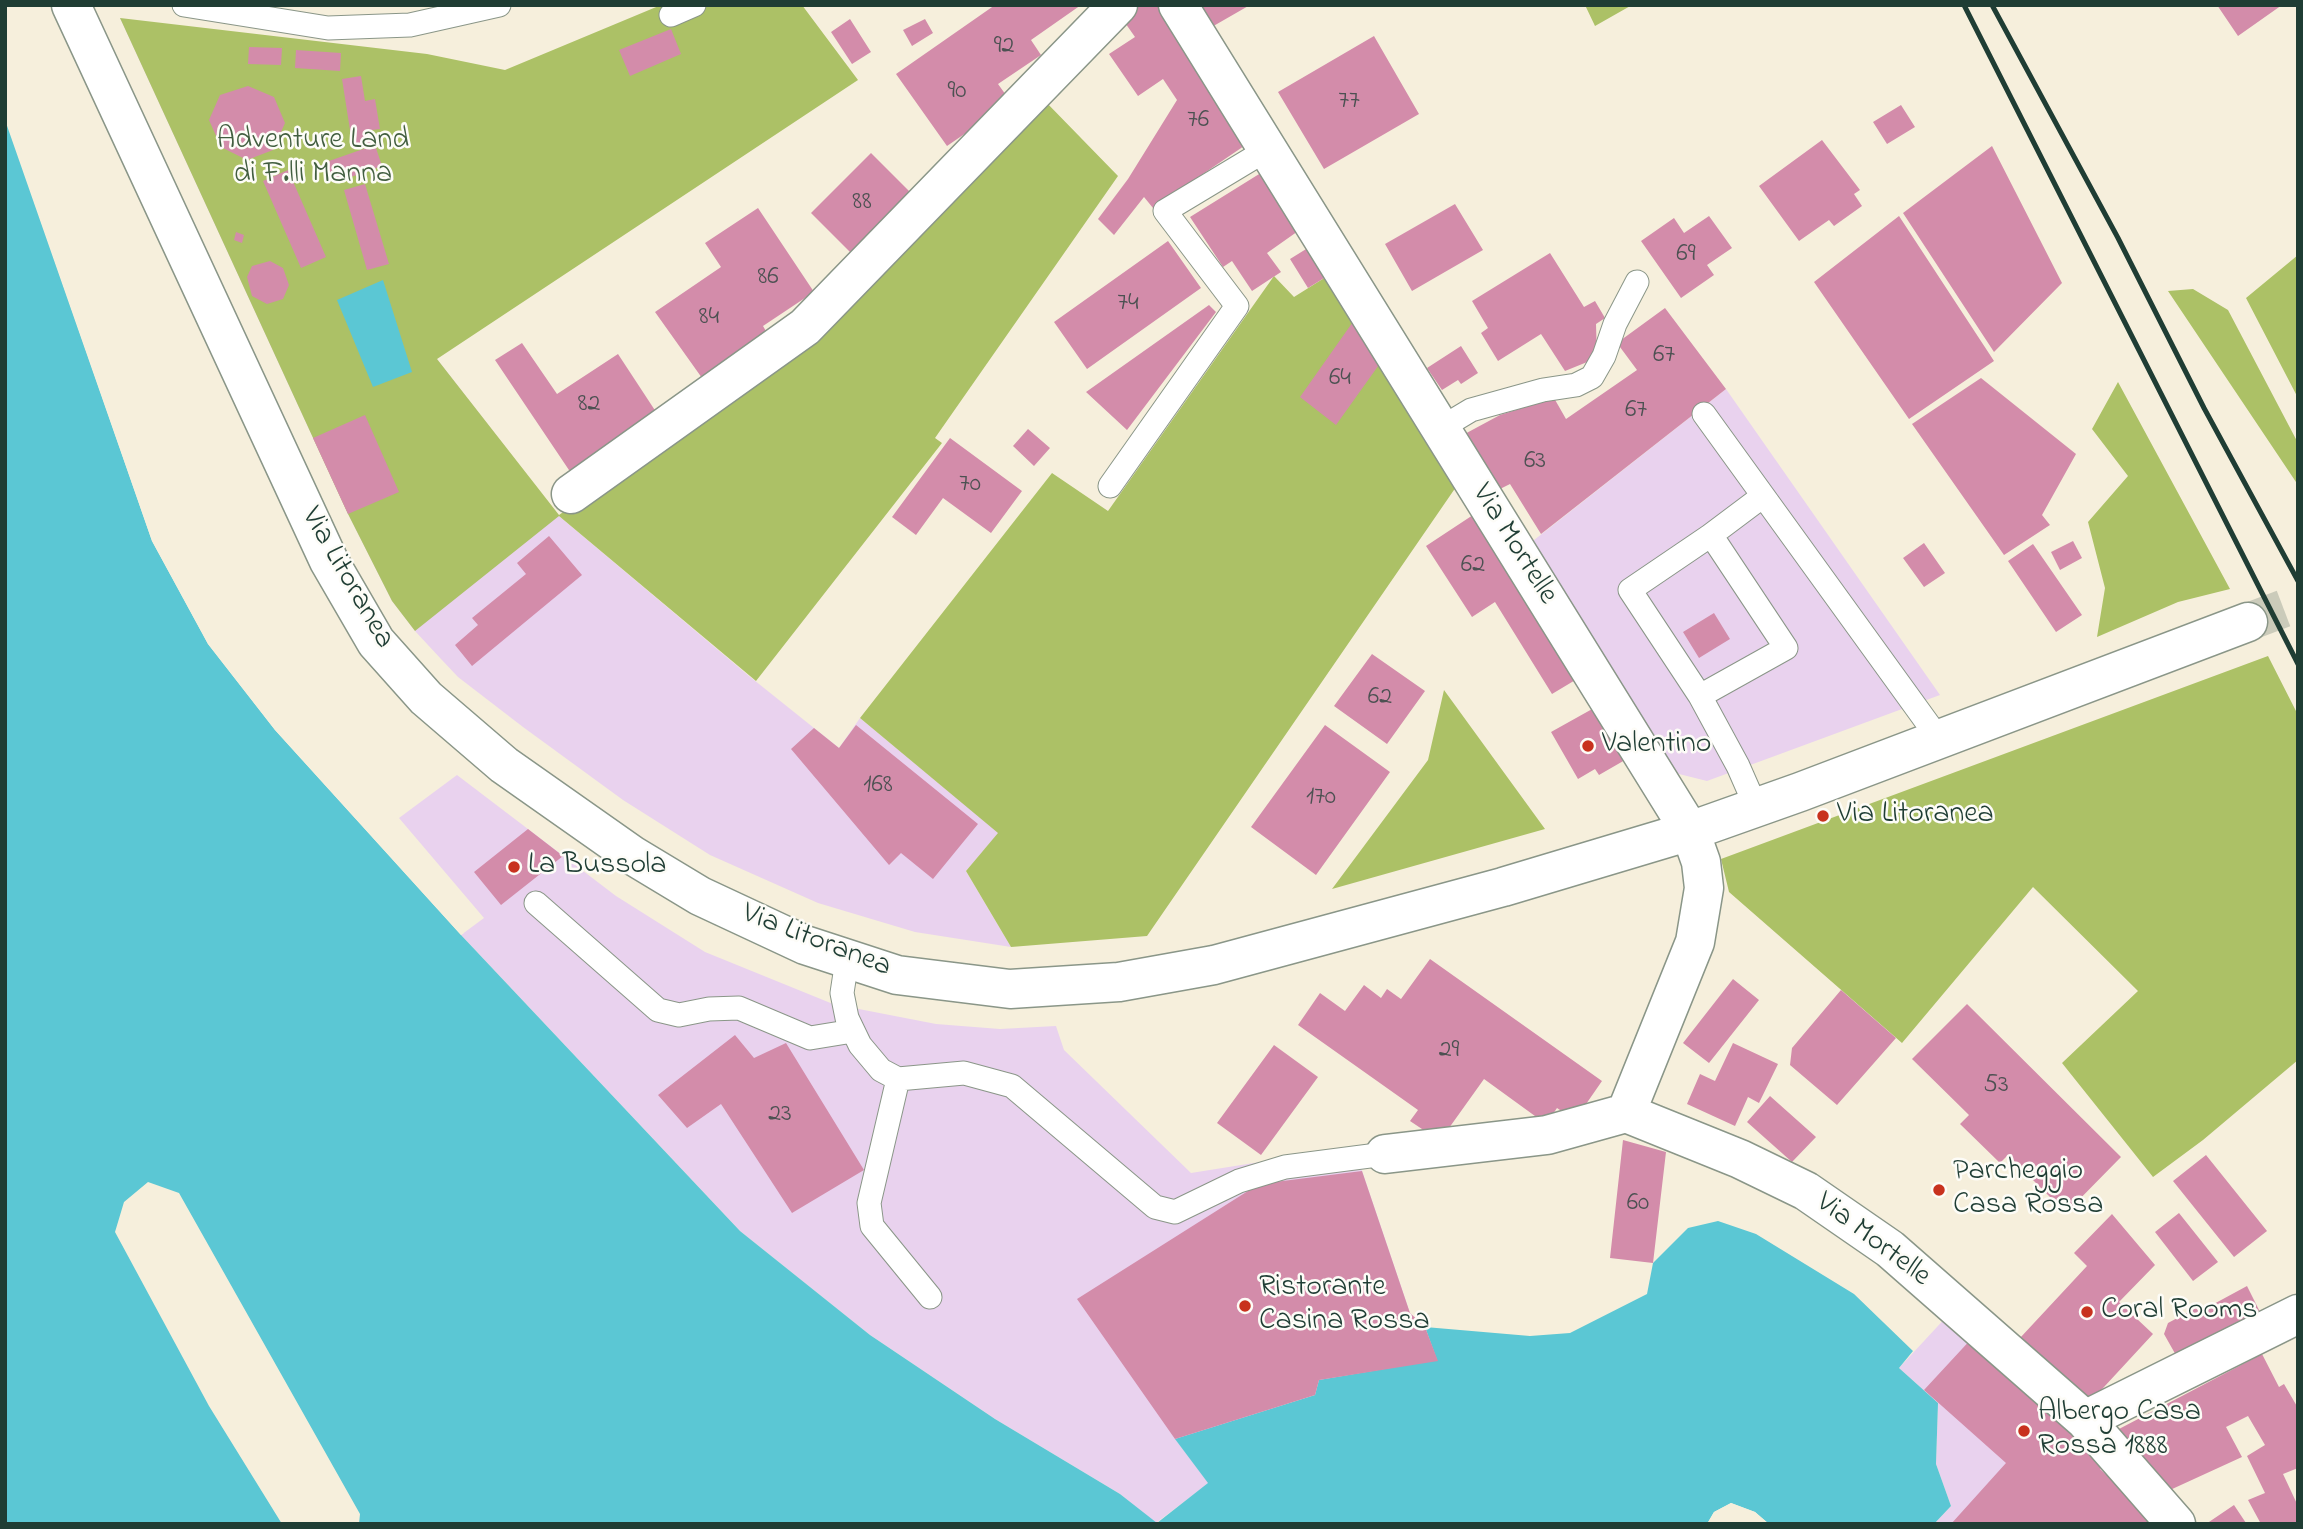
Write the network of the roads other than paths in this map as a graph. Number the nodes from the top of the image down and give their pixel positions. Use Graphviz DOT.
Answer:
graph roads {
  1 [pos="184,5"];
  2 [pos="499,5"];
  3 [pos="694,5"];
  4 [pos="1118,5"];
  5 [pos="1178,5"];
  6 [pos="79,8"];
  7 [pos="671,15"];
  8 [pos="1268,149"];
  9 [pos="1637,282"];
  10 [pos="1704,414"];
  11 [pos="1441,428"];
  12 [pos="1110,486"];
  13 [pos="571,494"];
  14 [pos="1763,496"];
  15 [pos="1711,535"];
  16 [pos="2248,622"];
  17 [pos="1700,696"];
  18 [pos="1939,739"];
  19 [pos="1756,807"];
  20 [pos="1690,831"];
  21 [pos="536,903"];
  22 [pos="847,960"];
  23 [pos="853,1031"];
  24 [pos="898,1079"];
  25 [pos="1626,1113"];
  26 [pos="1385,1154"];
  27 [pos="930,1297"];
  28 [pos="2298,1314"];
  29 [pos="2085,1419"];
  30 [pos="2176,1524"];
  1 -- 2 [label="lane"];
  3 -- 7 [label="lane"];
  4 -- 13 [label="street"];
  5 -- 8 [label="street, Via Mortelle"];
  6 -- 22 [label="street, Via Litoranea"];
  8 -- 11 [label="street, Via Mortelle"];
  8 -- 12 [label="lane"];
  9 -- 11 [label="lane"];
  10 -- 14 [label="lane"];
  11 -- 20 [label="street, Via Mortelle"];
  14 -- 15 [label="lane"];
  14 -- 18 [label="lane"];
  15 -- 17 [label="lane"];
  15 -- 17 [label="lane"];
  16 -- 18 [label="street, Via Litoranea"];
  17 -- 19 [label="lane"];
  18 -- 19 [label="street, Via Litoranea"];
  19 -- 20 [label="street, Via Litoranea"];
  20 -- 22 [label="street, Via Litoranea"];
  20 -- 25 [label="street, Via Mortelle"];
  21 -- 23 [label="lane"];
  22 -- 23 [label="lane"];
  23 -- 24 [label="lane"];
  24 -- 26 [label="lane"];
  24 -- 27 [label="lane"];
  25 -- 26 [label="street"];
  25 -- 29 [label="street, Via Mortelle"];
  28 -- 29 [label="street"];
  29 -- 30 [label="street, Via Mortelle"];
}
